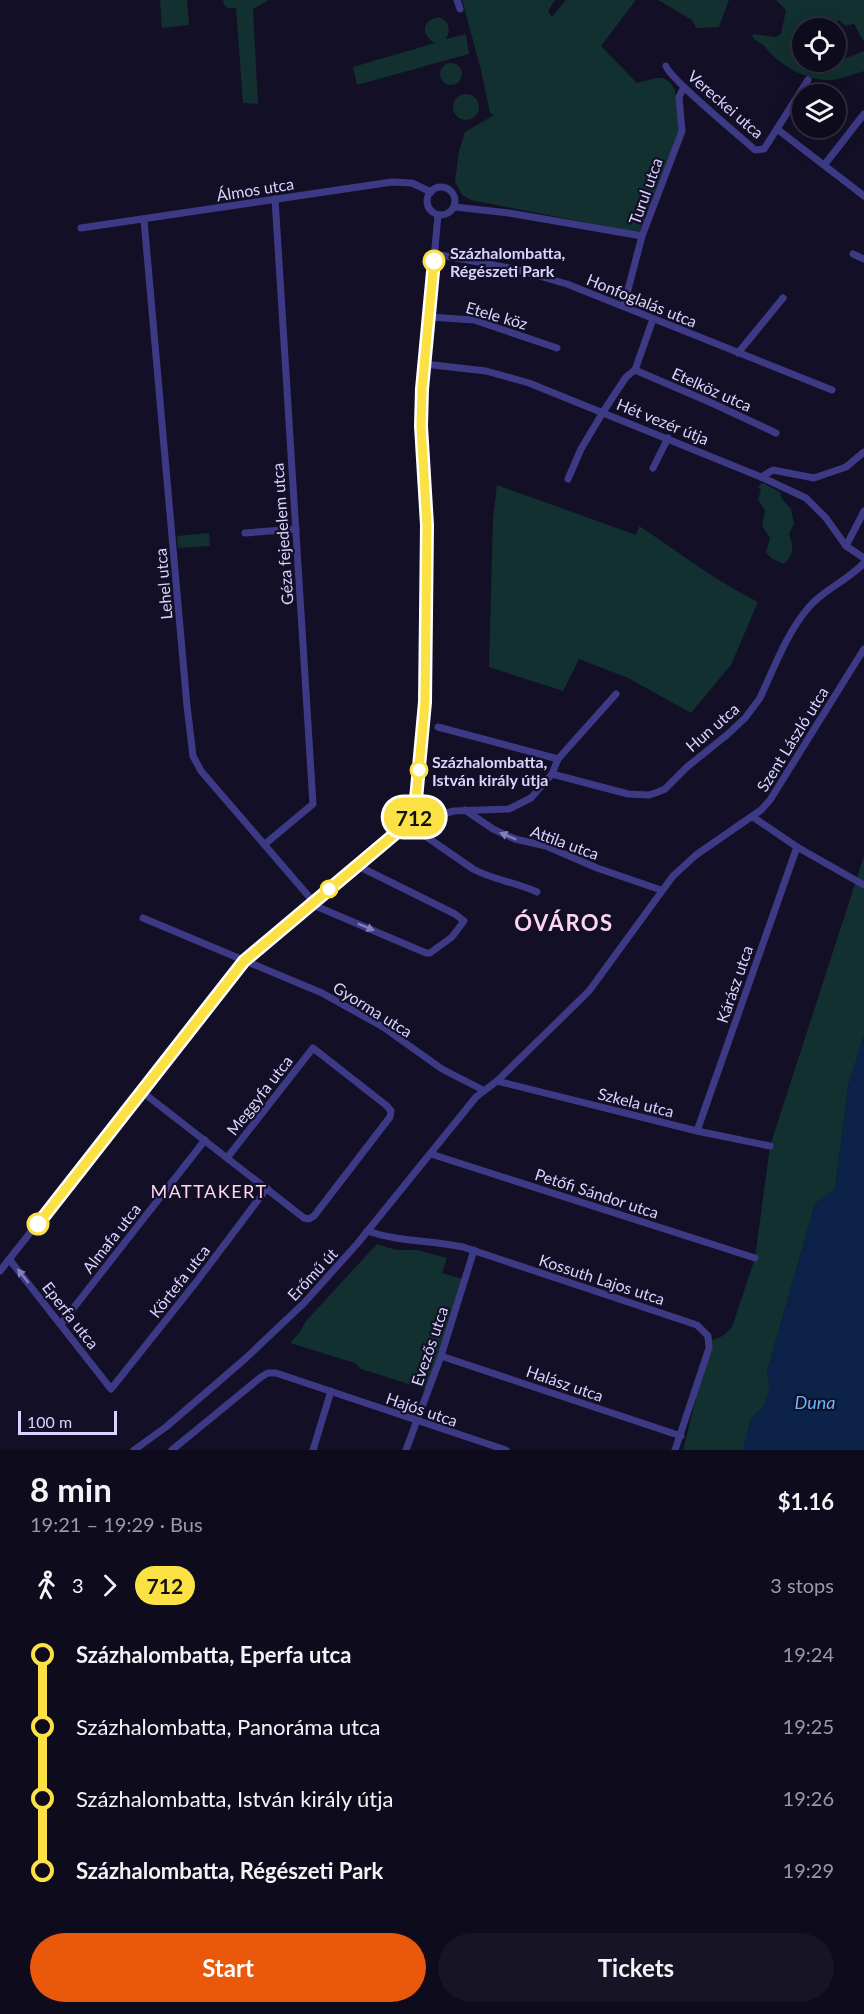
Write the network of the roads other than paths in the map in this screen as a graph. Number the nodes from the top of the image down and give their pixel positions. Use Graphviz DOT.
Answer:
graph roads {
  1 [pos="457,0"];
  2 [pos="460,9"];
  3 [pos="666,66"];
  4 [pos="808,80"];
  5 [pos="684,87"];
  6 [pos="864,114"];
  7 [pos="777,129"];
  8 [pos="825,164"];
  9 [pos="431,192"];
  10 [pos="863,194"];
  11 [pos="275,199"];
  12 [pos="455,207"];
  13 [pos="438,215"];
  14 [pos="144,220"];
  15 [pos="81,228"];
  16 [pos="642,236"];
  17 [pos="435,254"];
  18 [pos="853,254"];
  19 [pos="864,259"];
  20 [pos="783,298"];
  21 [pos="624,305"];
  22 [pos="429,317"];
  23 [pos="653,319"];
  24 [pos="557,348"];
  25 [pos="738,353"];
  26 [pos="424,364"];
  27 [pos="635,370"];
  28 [pos="832,390"];
  29 [pos="603,411"];
  30 [pos="776,434"];
  31 [pos="668,438"];
  32 [pos="864,452"];
  33 [pos="652,468"];
  34 [pos="761,477"];
  35 [pos="568,479"];
  36 [pos="864,511"];
  37 [pos="296,529"];
  38 [pos="245,533"];
  39 [pos="846,546"];
  40 [pos="864,558"];
  41 [pos="864,563"];
  42 [pos="864,649"];
  43 [pos="616,694"];
  44 [pos="438,727"];
  45 [pos="558,759"];
  46 [pos="552,774"];
  47 [pos="465,810"];
  48 [pos="753,817"];
  49 [pos="414,821"];
  50 [pos="265,844"];
  51 [pos="797,847"];
  52 [pos="358,866"];
  53 [pos="864,885"];
  54 [pos="661,890"];
  55 [pos="537,892"];
  56 [pos="314,902"];
  57 [pos="143,918"];
  58 [pos="244,961"];
  59 [pos="497,1081"];
  60 [pos="141,1090"];
  61 [pos="483,1090"];
  62 [pos="697,1131"];
  63 [pos="205,1140"];
  64 [pos="770,1146"];
  65 [pos="431,1154"];
  66 [pos="227,1158"];
  67 [pos="267,1188"];
  68 [pos="367,1231"];
  69 [pos="474,1250"];
  70 [pos="755,1258"];
  71 [pos="9,1259"];
  72 [pos="0,1271"];
  73 [pos="61,1324"];
  74 [pos="441,1356"];
  75 [pos="111,1389"];
  76 [pos="331,1391"];
  77 [pos="416,1422"];
  78 [pos="681,1436"];
  79 [pos="134,1450"];
  80 [pos="172,1450"];
  81 [pos="313,1450"];
  82 [pos="406,1450"];
  83 [pos="506,1450"];
  84 [pos="675,1450"];
  1 -- 2 [label="street"];
  3 -- 5 [label="street, Vereckei utca"];
  4 -- 7 [label="street, Vereckei utca"];
  5 -- 7 [label="street, Vereckei utca"];
  5 -- 16 [label="street, Turul utca"];
  6 -- 8 [label="street"];
  7 -- 8 [label="street"];
  8 -- 10 [label="street"];
  9 -- 11 [label="street, Álmos utca"];
  9 -- 12 [label="street"];
  9 -- 13 [label="street"];
  11 -- 14 [label="street, Álmos utca"];
  11 -- 37 [label="street, Géza fejedelem utca"];
  12 -- 13 [label="street"];
  12 -- 16 [label="street"];
  13 -- 17 [label="street"];
  14 -- 15 [label="street, Álmos utca"];
  14 -- 50 [label="street, Lehel utca"];
  16 -- 21 [label="street, Turul utca"];
  17 -- 21 [label="street, Honfoglalás utca"];
  17 -- 22 [label="street"];
  18 -- 19 [label="street"];
  20 -- 25 [label="street"];
  21 -- 23 [label="street, Honfoglalás utca"];
  22 -- 24 [label="street, Etele köz"];
  22 -- 26 [label="street"];
  23 -- 25 [label="street, Honfoglalás utca"];
  23 -- 27 [label="street"];
  25 -- 28 [label="street, Honfoglalás utca"];
  26 -- 29 [label="street, Hét vezér útja"];
  26 -- 49 [label="street"];
  27 -- 29 [label="street"];
  27 -- 30 [label="street, Etelköz utca"];
  29 -- 31 [label="street, Hét vezér útja"];
  29 -- 35 [label="street"];
  31 -- 33 [label="street"];
  31 -- 34 [label="street, Hét vezér útja"];
  32 -- 34 [label="street"];
  34 -- 39 [label="street, Hét vezér útja"];
  36 -- 39 [label="street"];
  37 -- 38 [label="street"];
  37 -- 50 [label="street, Géza fejedelem utca"];
  39 -- 40 [label="street, Hét vezér útja"];
  41 -- 46 [label="street, Hun utca"];
  42 -- 48 [label="street, Szent László utca"];
  43 -- 45 [label="street"];
  44 -- 45 [label="street"];
  45 -- 46 [label="street"];
  46 -- 47 [label="street"];
  47 -- 49 [label="street"];
  54 -- 47 [label="street, Attila utca, one-way"];
  48 -- 51 [label="street"];
  48 -- 54 [label="street, Szent László utca"];
  49 -- 52 [label="street"];
  49 -- 55 [label="street"];
  50 -- 56 [label="street, Lehel utca"];
  51 -- 53 [label="street"];
  51 -- 62 [label="street, Kárász utca"];
  52 -- 56 [label="street"];
  56 -- 52 [label="street, one-way"];
  54 -- 59 [label="street, Szent László utca"];
  56 -- 58 [label="street"];
  57 -- 58 [label="street, Gyorma utca"];
  58 -- 60 [label="street"];
  58 -- 61 [label="street, Gyorma utca"];
  59 -- 61 [label="street, Szent László utca"];
  59 -- 62 [label="street, Szkela utca"];
  60 -- 63 [label="street"];
  60 -- 71 [label="street"];
  61 -- 65 [label="street, Erőmű út"];
  62 -- 64 [label="street, Szkela utca"];
  63 -- 66 [label="street"];
  63 -- 73 [label="street, Almafa utca"];
  65 -- 68 [label="street, Erőmű út"];
  65 -- 70 [label="street, Petőfi Sándor utca"];
  66 -- 67 [label="street"];
  66 -- 67 [label="street, Meggyfa utca"];
  67 -- 75 [label="street, Körtefa utca"];
  68 -- 69 [label="street, Kossuth Lajos utca"];
  68 -- 79 [label="street, Erőmű út"];
  69 -- 74 [label="street, Evezős utca"];
  69 -- 78 [label="street, Kossuth Lajos utca"];
  71 -- 72 [label="street"];
  73 -- 71 [label="street, Eperfa utca, one-way"];
  73 -- 75 [label="street, Eperfa utca"];
  74 -- 77 [label="street, Evezős utca"];
  74 -- 78 [label="street, Halász utca"];
  76 -- 77 [label="street, Hajós utca"];
  76 -- 80 [label="street, Hajós utca"];
  76 -- 81 [label="street"];
  77 -- 82 [label="street, Evezős utca"];
  77 -- 83 [label="street, Hajós utca"];
  78 -- 84 [label="street, Kossuth Lajos utca"];
}
